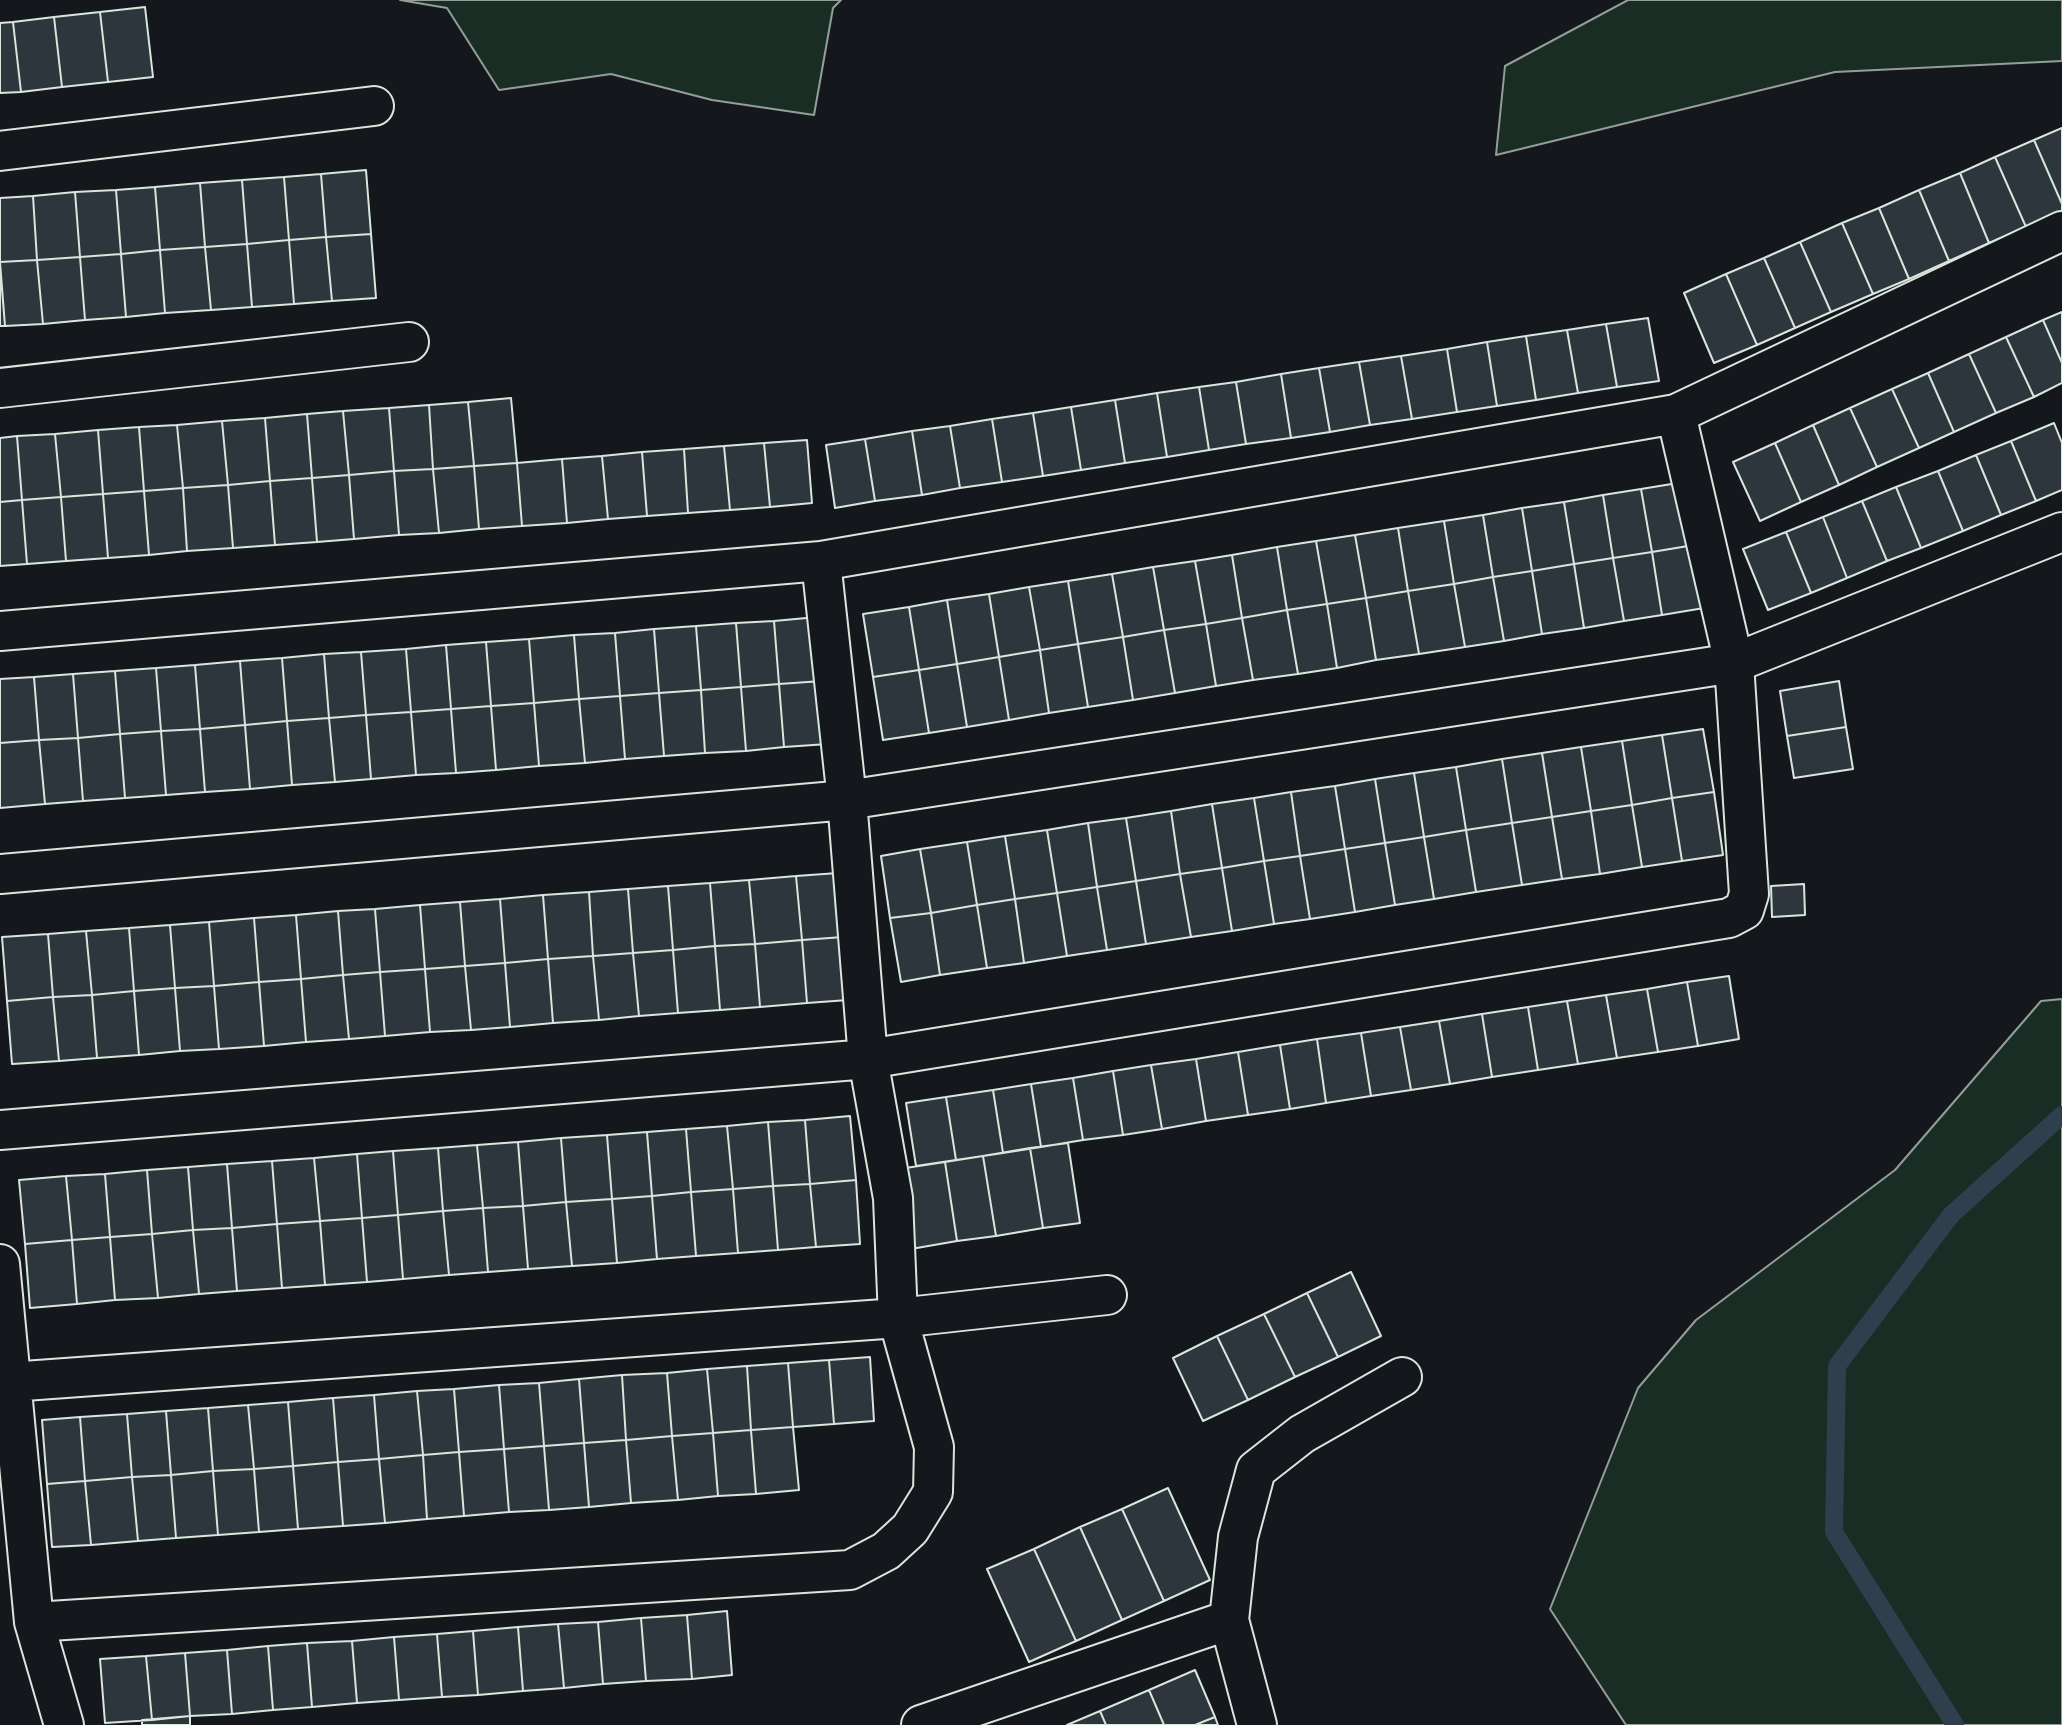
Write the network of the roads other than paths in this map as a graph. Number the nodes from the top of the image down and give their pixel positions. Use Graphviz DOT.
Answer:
graph roads {
  1 [pos="374,106"];
  2 [pos="0,151"];
  3 [pos="2062,231"];
  4 [pos="409,342"];
  5 [pos="0,388"];
  6 [pos="1676,414"];
  7 [pos="2062,533"];
  8 [pos="821,561"];
  9 [pos="0,631"];
  10 [pos="1734,663"];
  11 [pos="847,800"];
  12 [pos="0,874"];
  13 [pos="867,1059"];
  14 [pos="0,1130"];
  15 [pos="0,1264"];
  16 [pos="1107,1295"];
  17 [pos="898,1318"];
  18 [pos="1402,1377"];
  19 [pos="10,1382"];
  20 [pos="1229,1620"];
  21 [pos="34,1622"];
  22 [pos="64,1725"];
  23 [pos="921,1725"];
  24 [pos="1257,1725"];
  1 -- 2 [label="street"];
  3 -- 6 [label="street"];
  4 -- 5 [label="street"];
  6 -- 8 [label="street"];
  6 -- 10 [label="street"];
  7 -- 10 [label="street"];
  8 -- 9 [label="street"];
  8 -- 11 [label="street"];
  10 -- 11 [label="street"];
  10 -- 13 [label="street"];
  11 -- 12 [label="street"];
  11 -- 13 [label="street"];
  13 -- 14 [label="street"];
  13 -- 17 [label="street"];
  15 -- 19 [label="street"];
  16 -- 17 [label="street"];
  17 -- 19 [label="street"];
  17 -- 21 [label="street"];
  18 -- 20 [label="street"];
  19 -- 21 [label="street"];
  20 -- 23 [label="street"];
  20 -- 24 [label="street"];
  21 -- 22 [label="street"];
}
